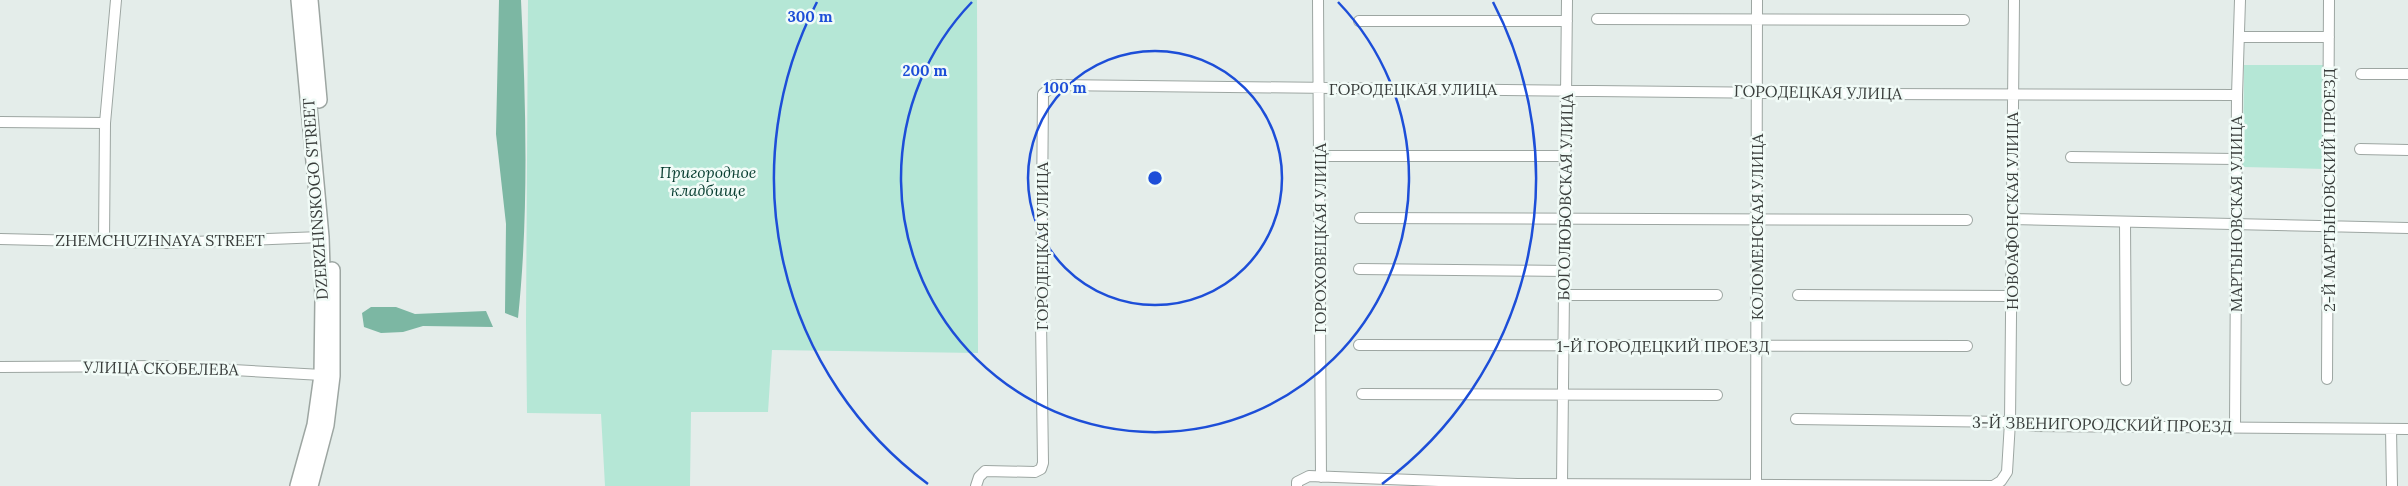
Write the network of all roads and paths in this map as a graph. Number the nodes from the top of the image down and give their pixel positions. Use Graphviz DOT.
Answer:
graph roads {
  1 [pos="116,0"];
  2 [pos="299,0"];
  3 [pos="310,0"];
  4 [pos="1318,0"];
  5 [pos="1567,0"];
  6 [pos="1757,0"];
  7 [pos="2014,0"];
  8 [pos="2240,0"];
  9 [pos="2329,0"];
  10 [pos="1597,19"];
  11 [pos="1757,19"];
  12 [pos="1567,20"];
  13 [pos="1964,20"];
  14 [pos="1359,21"];
  15 [pos="2239,37"];
  16 [pos="2329,38"];
  17 [pos="2361,74"];
  18 [pos="2408,74"];
  19 [pos="1320,88"];
  20 [pos="1566,90"];
  21 [pos="1757,91"];
  22 [pos="2013,94"];
  23 [pos="2237,95"];
  24 [pos="0,122"];
  25 [pos="104,123"];
  26 [pos="2360,149"];
  27 [pos="2408,150"];
  28 [pos="1320,156"];
  29 [pos="1565,156"];
  30 [pos="2071,157"];
  31 [pos="2236,159"];
  32 [pos="1360,218"];
  33 [pos="1565,218"];
  34 [pos="2012,219"];
  35 [pos="1756,220"];
  36 [pos="1967,220"];
  37 [pos="2125,222"];
  38 [pos="2237,225"];
  39 [pos="2329,226"];
  40 [pos="2408,228"];
  41 [pos="321,237"];
  42 [pos="0,240"];
  43 [pos="104,241"];
  44 [pos="1359,269"];
  45 [pos="1564,270"];
  46 [pos="1564,294"];
  47 [pos="1717,295"];
  48 [pos="1798,295"];
  49 [pos="2011,296"];
  50 [pos="1359,345"];
  51 [pos="1563,346"];
  52 [pos="1756,346"];
  53 [pos="1966,346"];
  54 [pos="0,367"];
  55 [pos="322,375"];
  56 [pos="2126,380"];
  57 [pos="2327,380"];
  58 [pos="1563,393"];
  59 [pos="1362,394"];
  60 [pos="1716,395"];
  61 [pos="1796,419"];
  62 [pos="2010,422"];
  63 [pos="2234,427"];
  64 [pos="2391,429"];
  65 [pos="2408,429"];
  66 [pos="1320,477"];
  67 [pos="1562,484"];
  68 [pos="1756,484"];
  69 [pos="1517,485"];
  70 [pos="1772,485"];
  71 [pos="298,486"];
  72 [pos="310,486"];
  73 [pos="976,486"];
  74 [pos="1297,486"];
  75 [pos="2392,486"];
  1 -- 25 [label="street"];
  2 -- 41 [label="main road, DZERZHINSKOGO STREET"];
  3 -- 72 [label="main road, DZERZHINSKOGO STREET"];
  4 -- 19 [label="street, ГОРОХОВЕЦКАЯ УЛИЦА"];
  5 -- 12 [label="street, БОГОЛЮБОВСКАЯ УЛИЦА"];
  6 -- 11 [label="street, КОЛОМЕНСКАЯ УЛИЦА"];
  7 -- 22 [label="street, НОВОАФОНСКАЯ УЛИЦА"];
  8 -- 15 [label="street, МАРТЫНОВСКАЯ УЛИЦА"];
  9 -- 16 [label="street, 2-Й МАРТЫНОВСКИЙ ПРОЕЗД"];
  10 -- 11 [label="street"];
  11 -- 13 [label="street"];
  11 -- 21 [label="street, КОЛОМЕНСКАЯ УЛИЦА"];
  12 -- 14 [label="street"];
  12 -- 20 [label="street, БОГОЛЮБОВСКАЯ УЛИЦА"];
  15 -- 16 [label="street"];
  15 -- 23 [label="street, МАРТЫНОВСКАЯ УЛИЦА"];
  16 -- 39 [label="street, 2-Й МАРТЫНОВСКИЙ ПРОЕЗД"];
  17 -- 18 [label="street"];
  19 -- 20 [label="street, ГОРОДЕЦКАЯ УЛИЦА"];
  19 -- 28 [label="street, ГОРОХОВЕЦКАЯ УЛИЦА"];
  19 -- 73 [label="street, ГОРОДЕЦКАЯ УЛИЦА"];
  20 -- 21 [label="street, ГОРОДЕЦКАЯ УЛИЦА"];
  20 -- 29 [label="street, БОГОЛЮБОВСКАЯ УЛИЦА"];
  21 -- 22 [label="street, ГОРОДЕЦКАЯ УЛИЦА"];
  21 -- 35 [label="street, КОЛОМЕНСКАЯ УЛИЦА"];
  22 -- 23 [label="street, ГОРОДЕЦКАЯ УЛИЦА"];
  22 -- 34 [label="street, НОВОАФОНСКАЯ УЛИЦА"];
  23 -- 31 [label="street, МАРТЫНОВСКАЯ УЛИЦА"];
  24 -- 25 [label="street"];
  25 -- 43 [label="street"];
  26 -- 27 [label="street"];
  28 -- 29 [label="street"];
  28 -- 66 [label="street, ГОРОХОВЕЦКАЯ УЛИЦА"];
  29 -- 33 [label="street, БОГОЛЮБОВСКАЯ УЛИЦА"];
  30 -- 31 [label="street"];
  31 -- 38 [label="street, МАРТЫНОВСКАЯ УЛИЦА"];
  32 -- 33 [label="street"];
  33 -- 35 [label="street"];
  33 -- 45 [label="street, БОГОЛЮБОВСКАЯ УЛИЦА"];
  34 -- 37 [label="street"];
  34 -- 49 [label="street, НОВОАФОНСКАЯ УЛИЦА"];
  35 -- 36 [label="street"];
  35 -- 52 [label="street, КОЛОМЕНСКАЯ УЛИЦА"];
  37 -- 38 [label="street"];
  37 -- 56 [label="street"];
  38 -- 39 [label="street"];
  38 -- 63 [label="street, МАРТЫНОВСКАЯ УЛИЦА"];
  39 -- 40 [label="street"];
  39 -- 57 [label="street, 2-Й МАРТЫНОВСКИЙ ПРОЕЗД"];
  41 -- 43 [label="street, ZHEMCHUZHNAYA STREET"];
  41 -- 55 [label="main road, DZERZHINSKOGO STREET"];
  42 -- 43 [label="street, ZHEMCHUZHNAYA STREET"];
  44 -- 45 [label="street"];
  45 -- 46 [label="street, БОГОЛЮБОВСКАЯ УЛИЦА"];
  46 -- 47 [label="street"];
  46 -- 51 [label="street, БОГОЛЮБОВСКАЯ УЛИЦА"];
  48 -- 49 [label="street"];
  49 -- 62 [label="street, НОВОАФОНСКАЯ УЛИЦА"];
  50 -- 51 [label="street, 1-Й ГОРОДЕЦКИЙ ПРОЕЗД"];
  51 -- 52 [label="street, 1-Й ГОРОДЕЦКИЙ ПРОЕЗД"];
  51 -- 58 [label="street, БОГОЛЮБОВСКАЯ УЛИЦА"];
  52 -- 53 [label="street, 1-Й ГОРОДЕЦКИЙ ПРОЕЗД"];
  52 -- 68 [label="street, КОЛОМЕНСКАЯ УЛИЦА"];
  54 -- 55 [label="street, УЛИЦА СКОБЕЛЕВА"];
  55 -- 71 [label="main road, DZERZHINSKOGO STREET"];
  58 -- 59 [label="street"];
  58 -- 60 [label="street"];
  58 -- 67 [label="street, БОГОЛЮБОВСКАЯ УЛИЦА"];
  61 -- 62 [label="street, 3-Й ЗВЕНИГОРОДСКИЙ ПРОЕЗД"];
  62 -- 63 [label="street, 3-Й ЗВЕНИГОРОДСКИЙ ПРОЕЗД"];
  62 -- 70 [label="street, НОВОАФОНСКАЯ УЛИЦА"];
  63 -- 64 [label="street, 3-Й ЗВЕНИГОРОДСКИЙ ПРОЕЗД"];
  64 -- 65 [label="street, 3-Й ЗВЕНИГОРОДСКИЙ ПРОЕЗД"];
  64 -- 75 [label="street"];
  66 -- 69 [label="street, НОВОАФОНСКАЯ УЛИЦА"];
  66 -- 74 [label="street, НОВОАФОНСКАЯ УЛИЦА"];
  67 -- 68 [label="street, НОВОАФОНСКАЯ УЛИЦА"];
  67 -- 69 [label="street, НОВОАФОНСКАЯ УЛИЦА"];
  68 -- 70 [label="street, НОВОАФОНСКАЯ УЛИЦА"];
}
